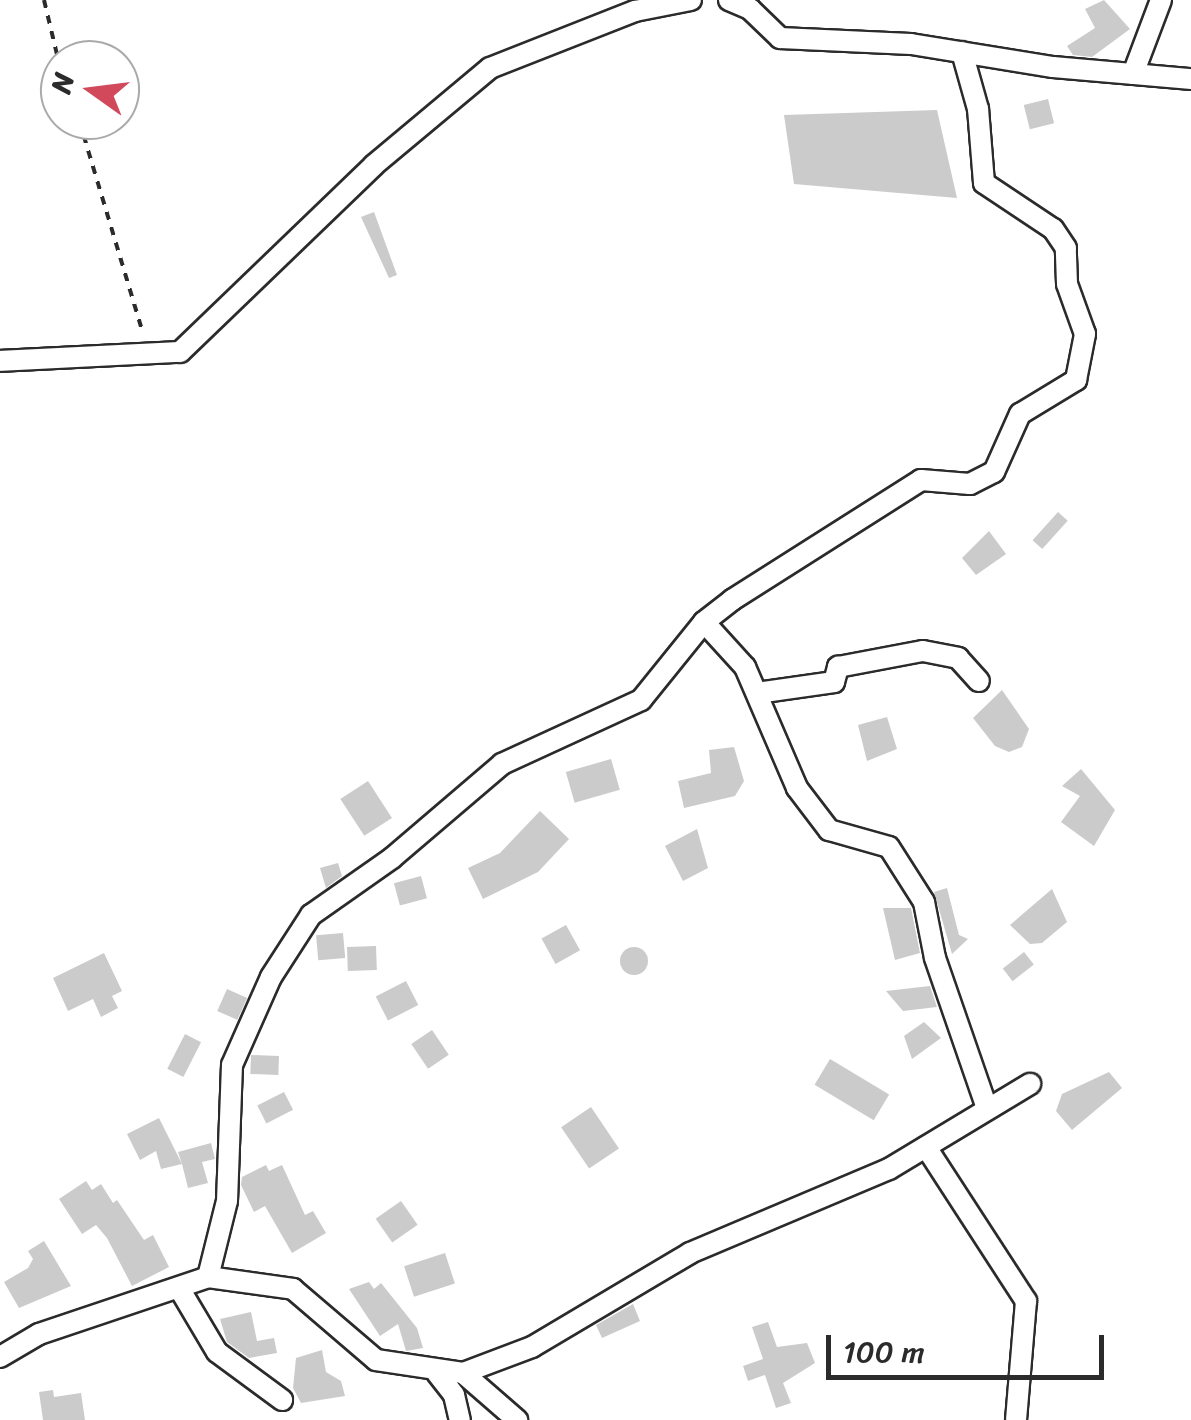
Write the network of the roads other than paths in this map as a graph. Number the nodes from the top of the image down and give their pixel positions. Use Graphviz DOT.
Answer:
graph roads {
  1 [pos="691,0"];
  2 [pos="729,0"];
  3 [pos="1161,0"];
  4 [pos="962,52"];
  5 [pos="1133,74"];
  6 [pos="1191,79"];
  7 [pos="0,361"];
  8 [pos="704,622"];
  9 [pos="979,681"];
  10 [pos="757,693"];
  11 [pos="1030,1084"];
  12 [pos="986,1105"];
  13 [pos="926,1147"];
  14 [pos="208,1277"];
  15 [pos="179,1288"];
  16 [pos="0,1357"];
  17 [pos="438,1373"];
  18 [pos="463,1373"];
  19 [pos="282,1400"];
  20 [pos="460,1420"];
  21 [pos="517,1420"];
  22 [pos="1016,1420"];
  1 -- 7 [label="street"];
  2 -- 4 [label="street"];
  3 -- 5 [label="street"];
  4 -- 5 [label="street"];
  4 -- 8 [label="street"];
  5 -- 6 [label="street"];
  8 -- 10 [label="street"];
  8 -- 14 [label="street"];
  9 -- 10 [label="street"];
  10 -- 12 [label="street"];
  11 -- 12 [label="street"];
  12 -- 13 [label="street"];
  13 -- 18 [label="street"];
  13 -- 22 [label="street"];
  14 -- 15 [label="street"];
  14 -- 17 [label="street"];
  15 -- 16 [label="street"];
  15 -- 19 [label="street"];
  17 -- 18 [label="street"];
  17 -- 20 [label="street"];
  18 -- 21 [label="street"];
}
